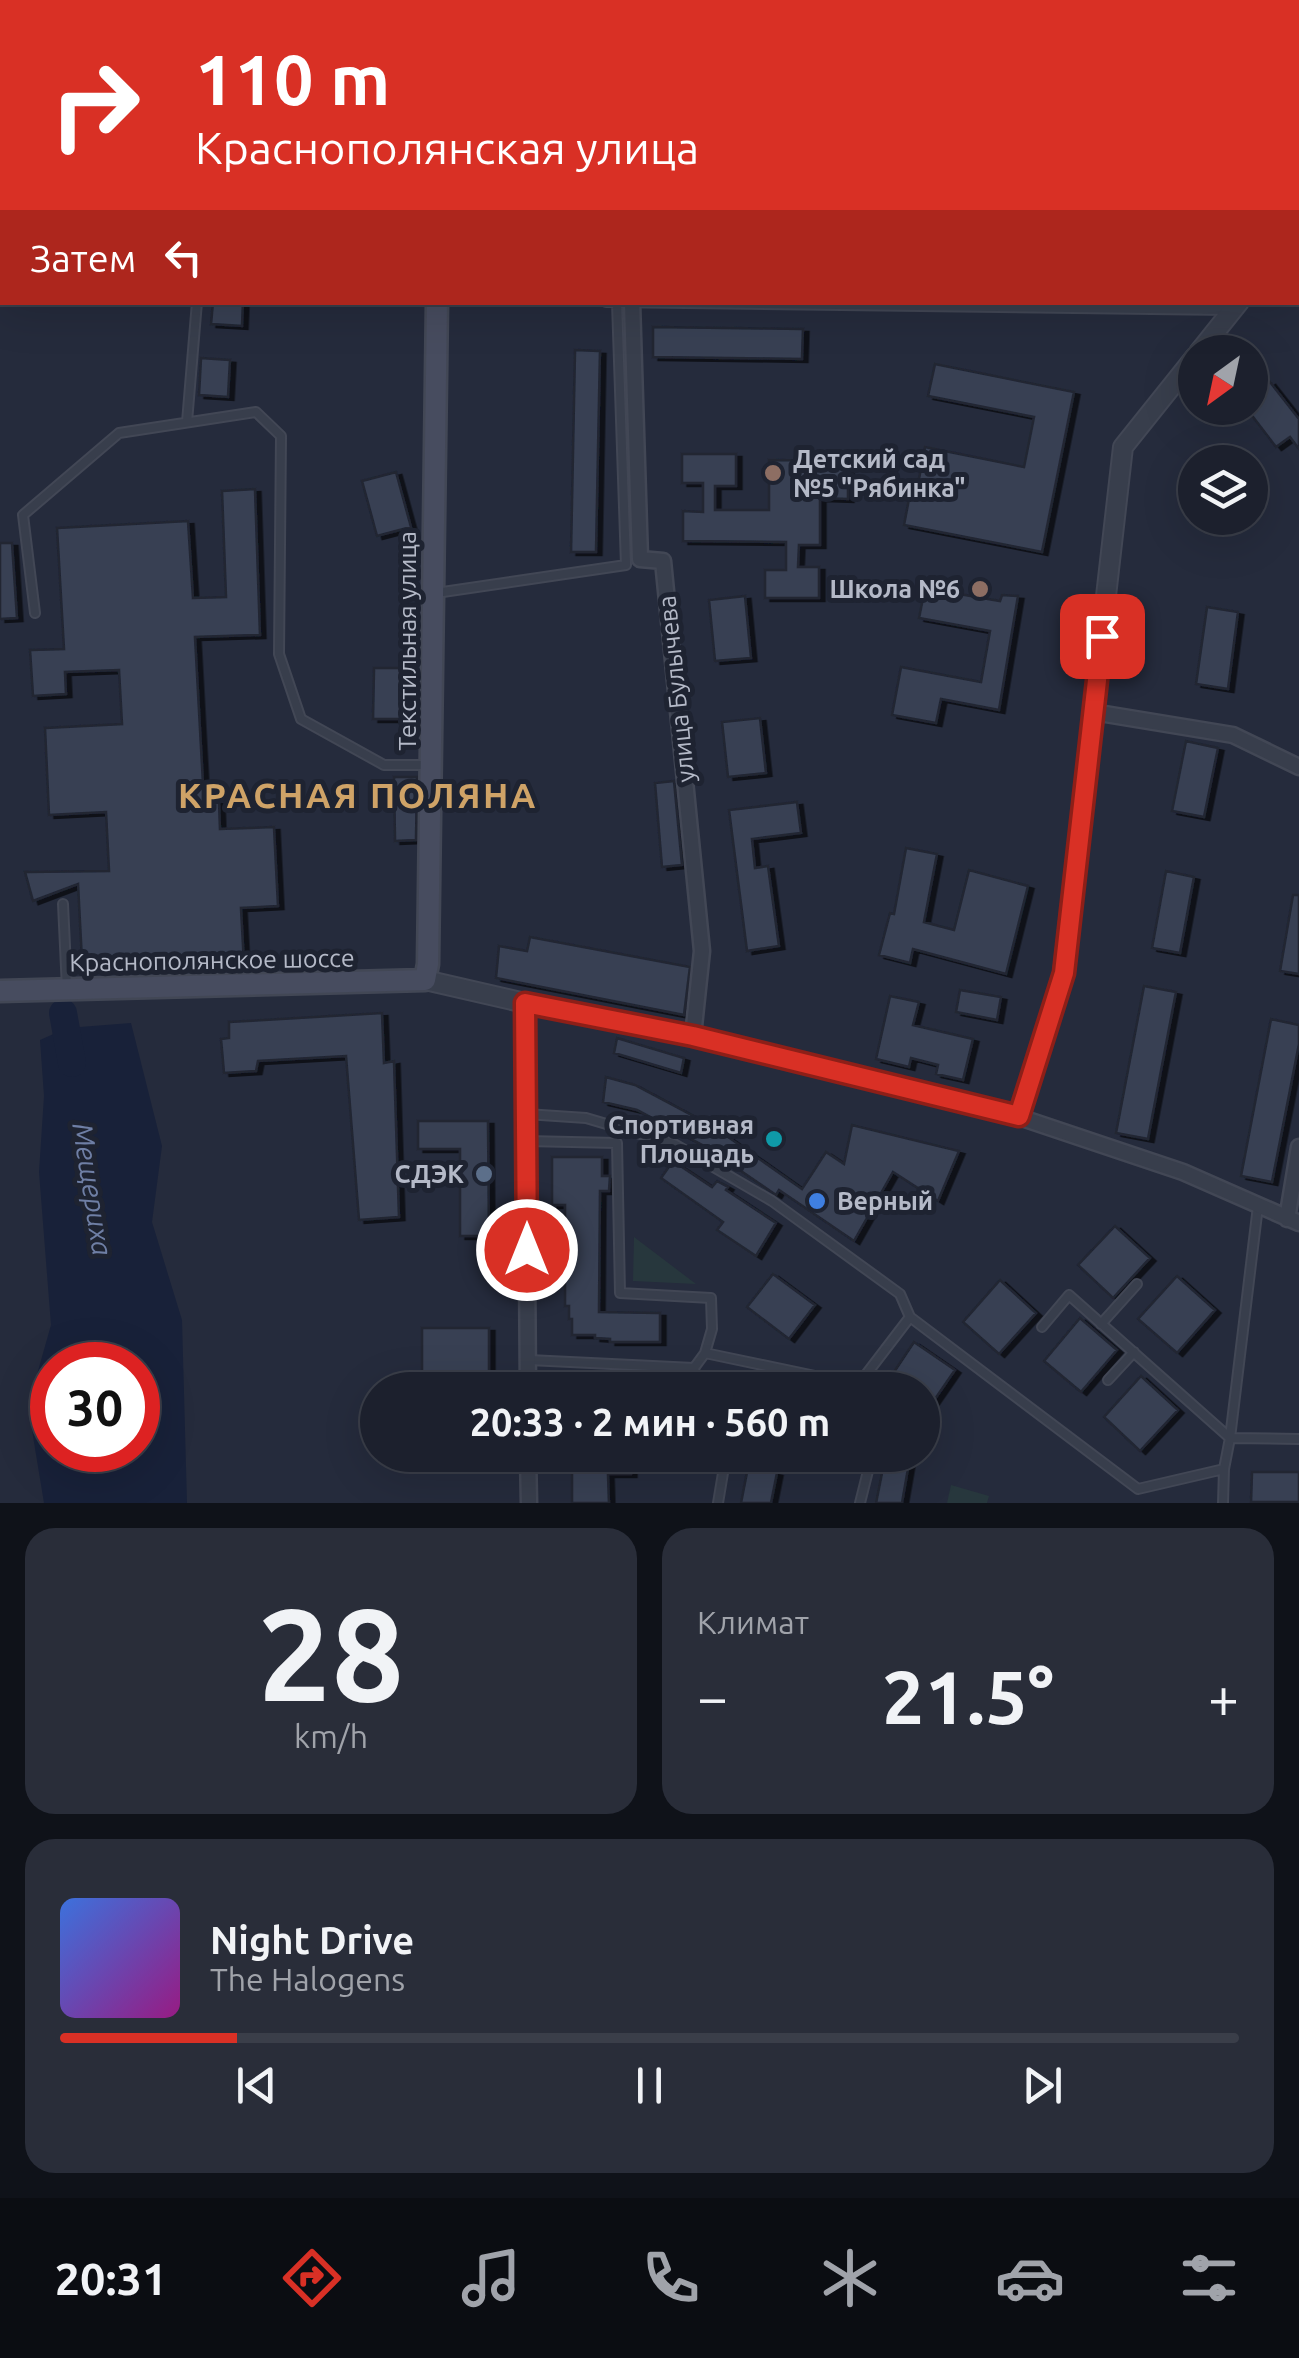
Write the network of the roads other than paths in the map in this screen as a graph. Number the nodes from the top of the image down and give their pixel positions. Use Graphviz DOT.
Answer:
graph roads {
  1 [pos="197,305"];
  2 [pos="437,305"];
  3 [pos="617,305"];
  4 [pos="632,305"];
  5 [pos="949,305"];
  6 [pos="1107,306"];
  7 [pos="1236,306"];
  8 [pos="1213,335"];
  9 [pos="1178,379"];
  10 [pos="187,422"];
  11 [pos="432,594"];
  12 [pos="35,613"];
  13 [pos="1093,712"];
  14 [pos="431,765"];
  15 [pos="1299,767"];
  16 [pos="63,904"];
  17 [pos="425,980"];
  18 [pos="67,989"];
  19 [pos="0,991"];
  20 [pos="525,1003"];
  21 [pos="693,1036"];
  22 [pos="526,1114"];
  23 [pos="1019,1116"];
  24 [pos="526,1141"];
  25 [pos="1299,1147"];
  26 [pos="1258,1206"];
  27 [pos="1293,1221"];
  28 [pos="1137,1284"];
  29 [pos="910,1317"];
  30 [pos="1102,1324"];
  31 [pos="1042,1327"];
  32 [pos="1134,1352"];
  33 [pos="705,1353"];
  34 [pos="528,1360"];
  35 [pos="694,1368"];
  36 [pos="528,1372"];
  37 [pos="695,1372"];
  38 [pos="792,1372"];
  39 [pos="872,1372"];
  40 [pos="1108,1380"];
  41 [pos="1230,1438"];
  42 [pos="1299,1439"];
  43 [pos="1224,1468"];
  44 [pos="528,1472"];
  45 [pos="723,1472"];
  46 [pos="868,1472"];
  47 [pos="1138,1490"];
  48 [pos="529,1503"];
  49 [pos="718,1503"];
  50 [pos="860,1503"];
  51 [pos="1135,1503"];
  52 [pos="1223,1503"];
  1 -- 10 [label="lane"];
  2 -- 11 [label="main road, Текстильная улица"];
  3 -- 11 [label="lane"];
  4 -- 21 [label="street, улица Булычева"];
  5 -- 6 [label="lane"];
  6 -- 7 [label="lane"];
  7 -- 8 [label="street"];
  9 -- 13 [label="street"];
  10 -- 12 [label="lane"];
  10 -- 14 [label="lane"];
  11 -- 14 [label="main road, Текстильная улица"];
  13 -- 15 [label="street"];
  13 -- 23 [label="street"];
  14 -- 17 [label="main road, Текстильная улица"];
  16 -- 18 [label="lane"];
  17 -- 18 [label="main road, Краснополянское шоссе"];
  17 -- 20 [label="street"];
  18 -- 19 [label="main road, Краснополянское шоссе"];
  20 -- 21 [label="street"];
  20 -- 22 [label="street"];
  21 -- 23 [label="street"];
  22 -- 24 [label="street"];
  22 -- 29 [label="lane"];
  23 -- 26 [label="street"];
  24 -- 33 [label="lane"];
  24 -- 34 [label="street"];
  25 -- 27 [label="street"];
  26 -- 27 [label="street"];
  26 -- 41 [label="lane"];
  28 -- 30 [label="lane"];
  29 -- 39 [label="lane"];
  29 -- 47 [label="lane"];
  30 -- 31 [label="lane"];
  30 -- 32 [label="lane"];
  32 -- 40 [label="lane"];
  32 -- 41 [label="lane"];
  33 -- 35 [label="lane"];
  33 -- 38 [label="lane"];
  34 -- 35 [label="lane"];
  34 -- 36 [label="street"];
  35 -- 37 [label="lane"];
  41 -- 42 [label="lane"];
  41 -- 43 [label="lane"];
  43 -- 47 [label="lane"];
  43 -- 52 [label="lane"];
  44 -- 48 [label="street"];
  45 -- 49 [label="lane"];
  46 -- 50 [label="lane"];
  47 -- 51 [label="lane"];
}
